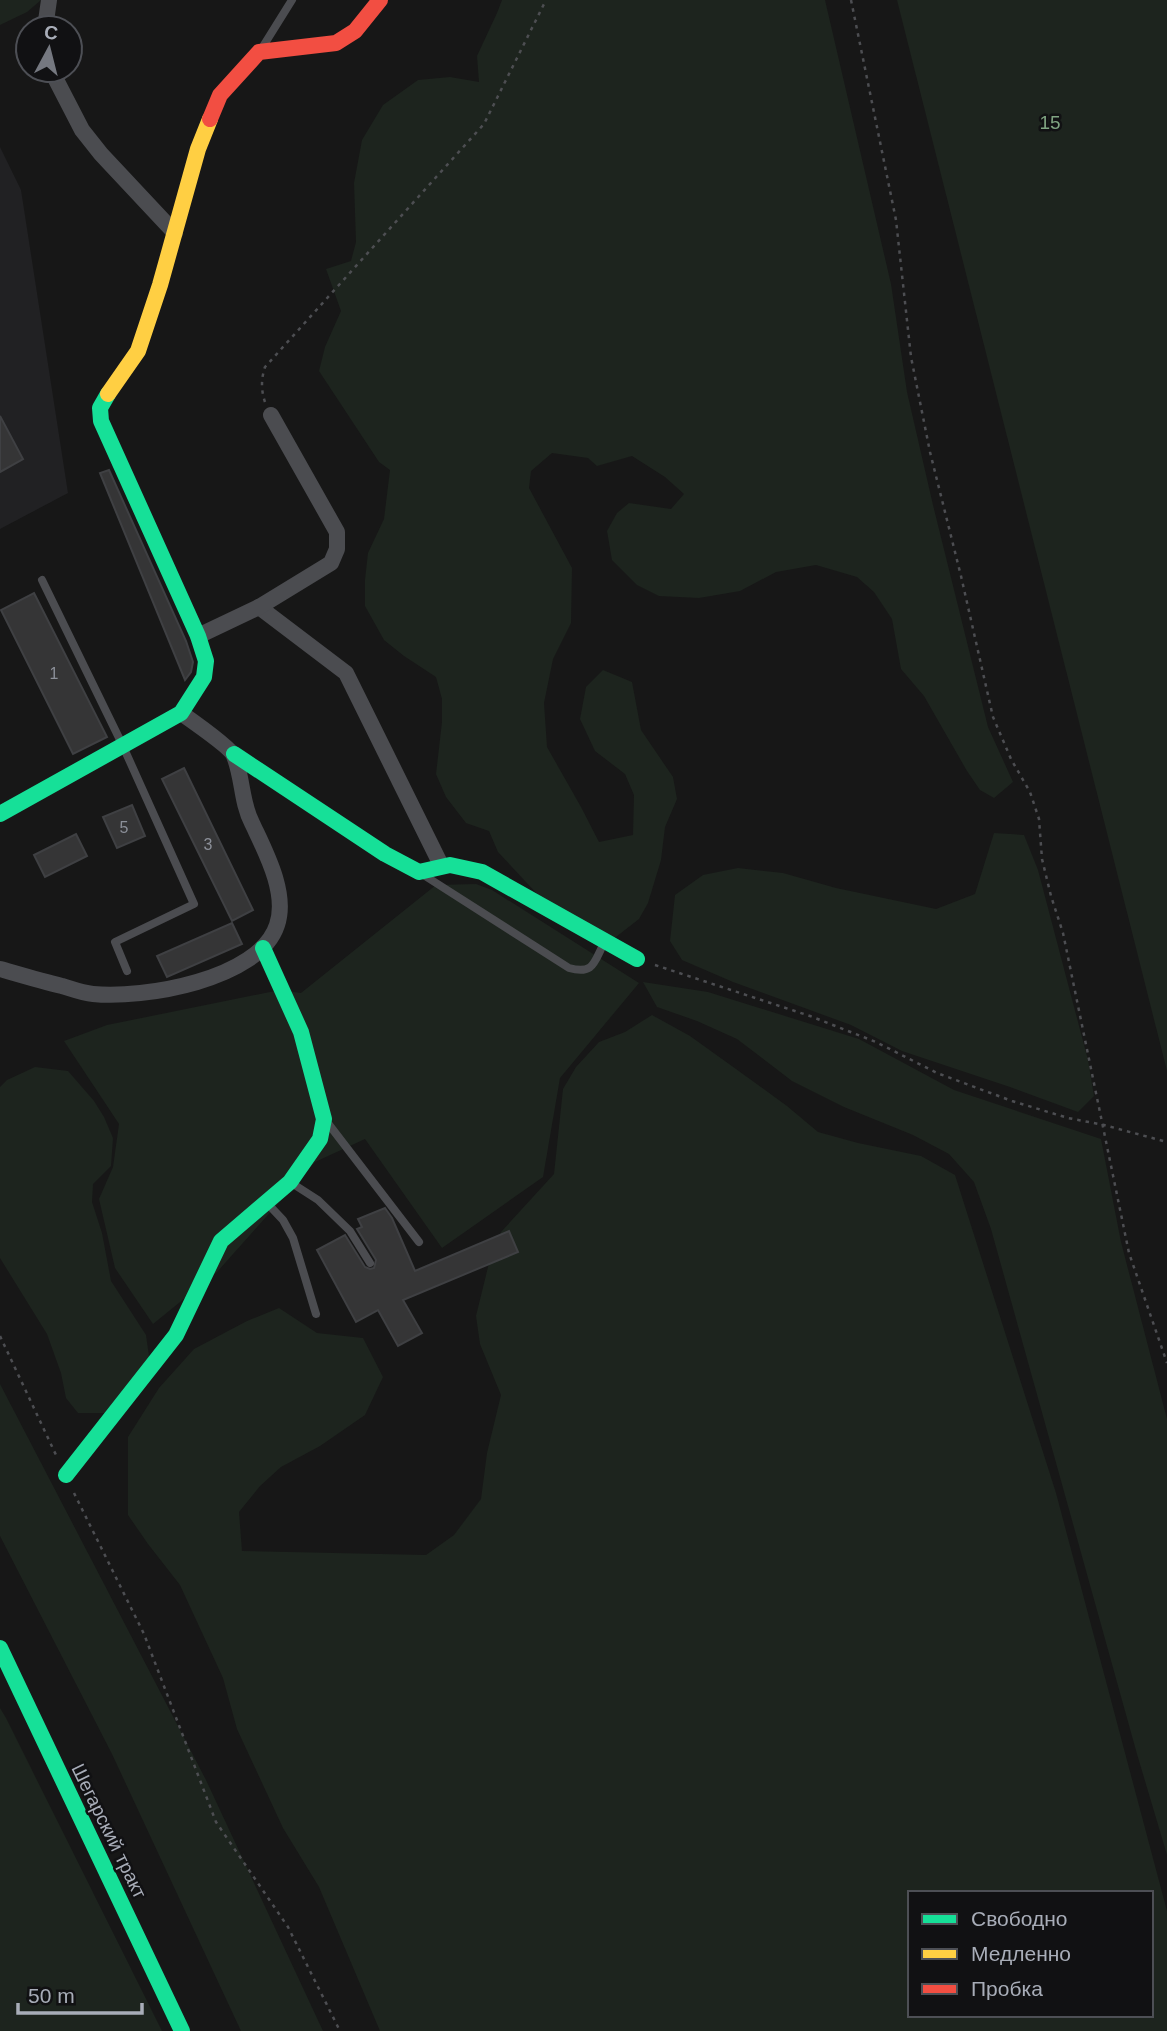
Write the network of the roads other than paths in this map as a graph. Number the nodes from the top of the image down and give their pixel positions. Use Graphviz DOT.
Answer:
graph roads {
  1 [pos="292,0"];
  2 [pos="380,0"];
  3 [pos="259,52"];
  4 [pos="58,84"];
  5 [pos="175,233"];
  6 [pos="271,415"];
  7 [pos="42,580"];
  8 [pos="259,607"];
  9 [pos="198,636"];
  10 [pos="181,713"];
  11 [pos="122,744"];
  12 [pos="234,754"];
  13 [pos="0,814"];
  14 [pos="441,865"];
  15 [pos="419,872"];
  16 [pos="605,942"];
  17 [pos="263,948"];
  18 [pos="637,959"];
  19 [pos="0,969"];
  20 [pos="127,971"];
  21 [pos="324,1119"];
  22 [pos="290,1181"];
  23 [pos="267,1203"];
  24 [pos="419,1242"];
  25 [pos="370,1263"];
  26 [pos="316,1314"];
  27 [pos="66,1475"];
  28 [pos="0,1648"];
  29 [pos="182,2031"];
  1 -- 3 [label="lane"];
  2 -- 3 [label="street"];
  3 -- 5 [label="street"];
  4 -- 5 [label="street"];
  5 -- 9 [label="street"];
  6 -- 8 [label="street"];
  7 -- 11 [label="lane"];
  8 -- 9 [label="street"];
  8 -- 14 [label="street"];
  9 -- 10 [label="street"];
  10 -- 11 [label="street"];
  10 -- 12 [label="street"];
  11 -- 13 [label="street"];
  11 -- 20 [label="lane"];
  12 -- 15 [label="street"];
  12 -- 17 [label="street"];
  14 -- 15 [label="street"];
  14 -- 16 [label="street"];
  15 -- 16 [label="lane"];
  16 -- 18 [label="street"];
  17 -- 19 [label="street"];
  17 -- 21 [label="street"];
  21 -- 22 [label="street"];
  21 -- 24 [label="lane"];
  22 -- 23 [label="street"];
  22 -- 25 [label="lane"];
  23 -- 26 [label="lane"];
  23 -- 27 [label="street"];
  28 -- 29 [label="street, Шегарский тракт"];
}
